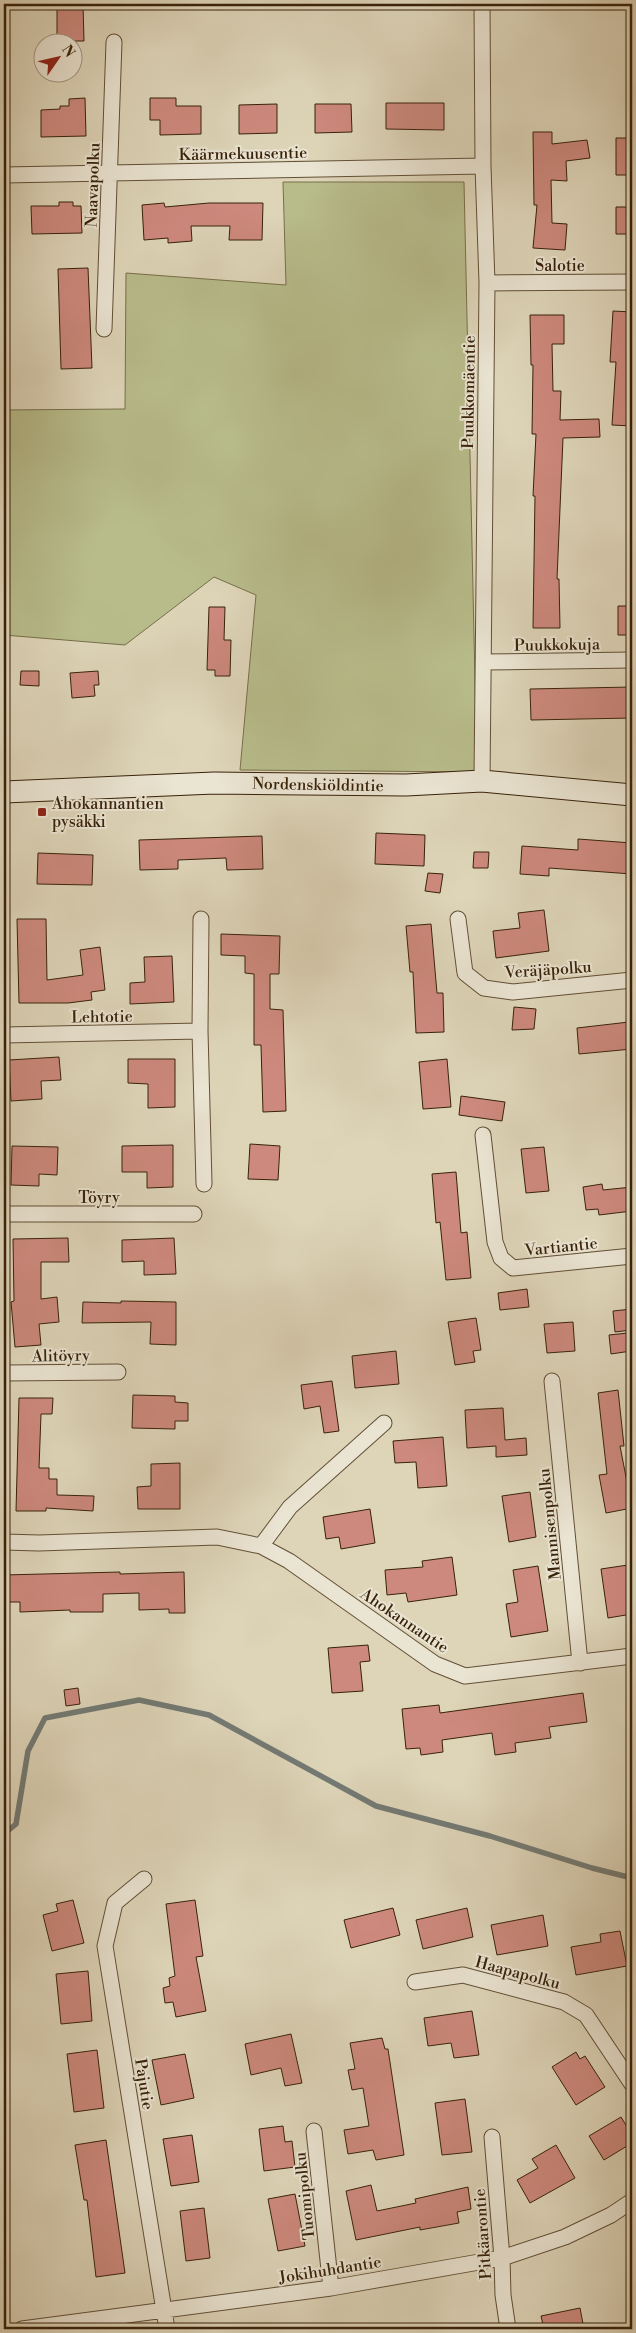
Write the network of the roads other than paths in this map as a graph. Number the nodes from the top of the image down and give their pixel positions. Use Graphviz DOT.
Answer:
graph roads {
  1 [pos="482,4"];
  2 [pos="114,42"];
  3 [pos="483,166"];
  4 [pos="110,173"];
  5 [pos="4,174"];
  6 [pos="632,282"];
  7 [pos="487,283"];
  8 [pos="104,329"];
  9 [pos="632,660"];
  10 [pos="483,662"];
  11 [pos="482,781"];
  12 [pos="4,792"];
  13 [pos="632,795"];
  14 [pos="201,919"];
  15 [pos="458,919"];
  16 [pos="632,980"];
  17 [pos="200,1031"];
  18 [pos="4,1035"];
  19 [pos="483,1135"];
  20 [pos="204,1184"];
  21 [pos="4,1214"];
  22 [pos="194,1214"];
  23 [pos="632,1256"];
  24 [pos="118,1372"];
  25 [pos="4,1373"];
  26 [pos="552,1381"];
  27 [pos="384,1423"];
  28 [pos="4,1542"];
  29 [pos="262,1546"];
  30 [pos="632,1656"];
  31 [pos="580,1663"];
  32 [pos="144,1879"];
  33 [pos="416,1982"];
  34 [pos="632,2084"];
  35 [pos="314,2131"];
  36 [pos="492,2137"];
  37 [pos="632,2201"];
  38 [pos="502,2258"];
  39 [pos="331,2288"];
  40 [pos="164,2309"];
  41 [pos="22,2329"];
  42 [pos="168,2329"];
  43 [pos="508,2329"];
  1 -- 3 [label="street, Puukkomäentie"];
  2 -- 4 [label="street, Naavapolku"];
  3 -- 4 [label="street, Käärmekuusentie"];
  3 -- 7 [label="street, Puukkomäentie"];
  4 -- 5 [label="street, Käärmekuusentie"];
  4 -- 8 [label="street, Naavapolku"];
  6 -- 7 [label="street, Salotie"];
  7 -- 10 [label="street, Puukkomäentie"];
  9 -- 10 [label="street, Puukkokuja"];
  10 -- 11 [label="street, Puukkomäentie"];
  11 -- 12 [label="main road, Nordenskiöldintie"];
  11 -- 13 [label="main road, Nordenskiöldintie"];
  14 -- 17 [label="street"];
  15 -- 16 [label="street, Veräjäpolku"];
  17 -- 18 [label="street, Lehtotie"];
  17 -- 20 [label="street"];
  19 -- 23 [label="street, Vartiantie"];
  21 -- 22 [label="street, Töyry"];
  24 -- 25 [label="street, Alitöyry"];
  26 -- 31 [label="street, Mannisenpolku"];
  27 -- 29 [label="street"];
  28 -- 29 [label="street, Ahokannantie"];
  29 -- 31 [label="street, Ahokannantie"];
  30 -- 31 [label="street, Ahokannantie"];
  32 -- 40 [label="street, Pajutie"];
  33 -- 34 [label="street, Haapapolku"];
  35 -- 39 [label="street, Tuomipolku"];
  36 -- 38 [label="street, Pitkäarontie"];
  37 -- 38 [label="street, Jokihuhdantie"];
  38 -- 39 [label="street, Jokihuhdantie"];
  38 -- 43 [label="street, Pitkäarontie"];
  39 -- 40 [label="street, Jokihuhdantie"];
  40 -- 41 [label="street, Jokihuhdantie"];
  40 -- 42 [label="street, Pajutie"];
}
